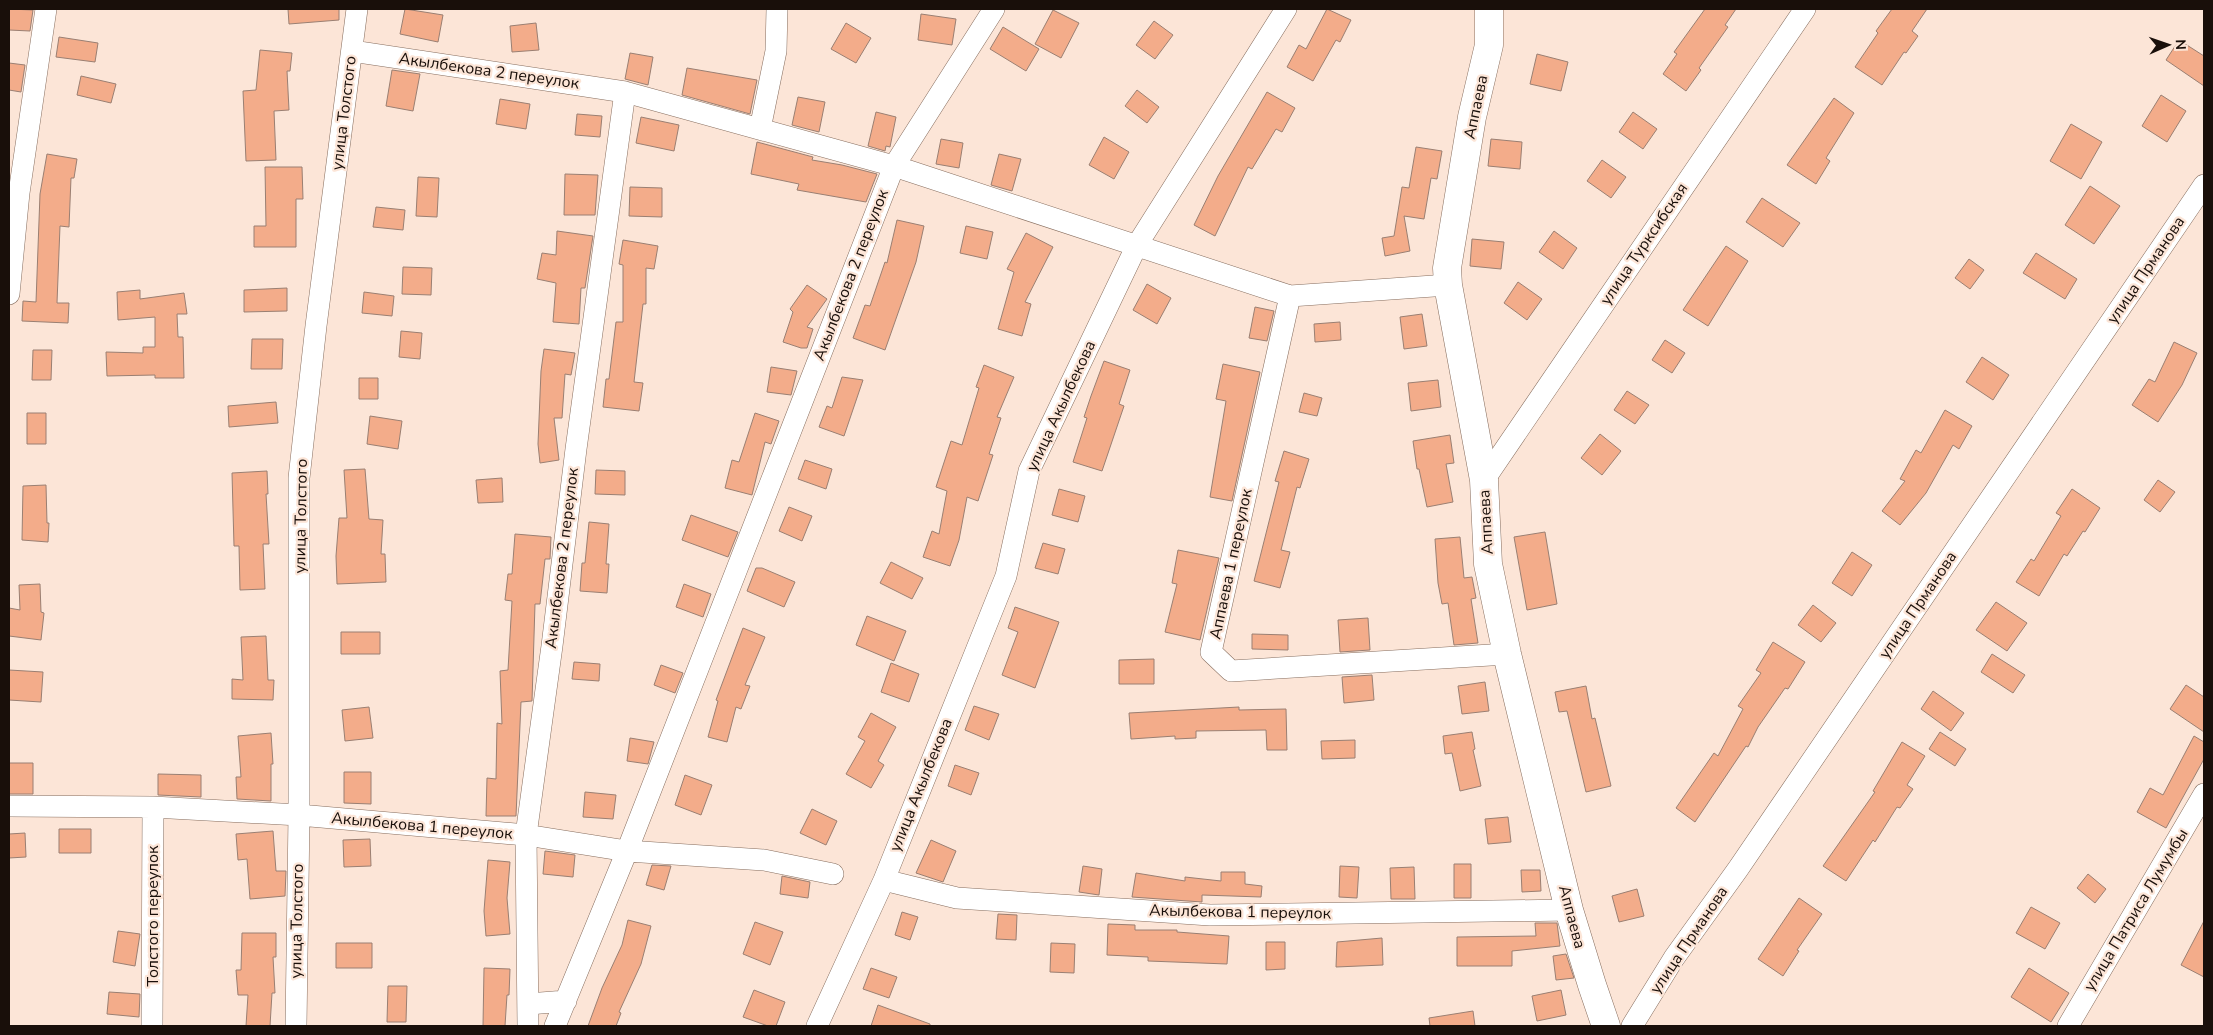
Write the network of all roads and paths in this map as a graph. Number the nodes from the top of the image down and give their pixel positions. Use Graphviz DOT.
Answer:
graph roads {
  1 [pos="46,9"];
  2 [pos="357,9"];
  3 [pos="777,9"];
  4 [pos="994,9"];
  5 [pos="1286,9"];
  6 [pos="1490,9"];
  7 [pos="1805,9"];
  8 [pos="352,51"];
  9 [pos="625,92"];
  10 [pos="760,130"];
  11 [pos="894,166"];
  12 [pos="2204,185"];
  13 [pos="1137,245"];
  14 [pos="1448,284"];
  15 [pos="9,294"];
  16 [pos="1290,296"];
  17 [pos="1484,480"];
  18 [pos="1507,654"];
  19 [pos="2204,794"];
  20 [pos="9,806"];
  21 [pos="153,807"];
  22 [pos="299,815"];
  23 [pos="526,835"];
  24 [pos="627,851"];
  25 [pos="833,874"];
  26 [pos="884,880"];
  27 [pos="1569,910"];
  28 [pos="566,1001"];
  29 [pos="528,1004"];
  30 [pos="1599,1025"];
  31 [pos="152,1026"];
  32 [pos="296,1026"];
  33 [pos="528,1026"];
  34 [pos="555,1026"];
  35 [pos="817,1026"];
  36 [pos="1632,1026"];
  37 [pos="2068,1026"];
  1 -- 15 [label="street"];
  2 -- 8 [label="street, улица Толстого"];
  3 -- 10 [label="street"];
  4 -- 11 [label="street, Акылбекова 2 переулок"];
  5 -- 13 [label="street, улица Акылбекова"];
  6 -- 14 [label="street, Аппаева"];
  7 -- 17 [label="street, улица Турксибская"];
  8 -- 9 [label="street, Акылбекова 2 переулок"];
  8 -- 22 [label="street, улица Толстого"];
  9 -- 10 [label="street, Акылбекова 2 переулок"];
  9 -- 23 [label="street, Акылбекова 2 переулок"];
  10 -- 11 [label="street, Акылбекова 2 переулок"];
  11 -- 13 [label="street, Акылбекова 2 переулок"];
  11 -- 24 [label="street, Акылбекова 2 переулок"];
  12 -- 36 [label="street, улица Прманова"];
  13 -- 16 [label="street, Акылбекова 2 переулок"];
  13 -- 26 [label="street, улица Акылбекова"];
  14 -- 16 [label="street, Акылбекова 2 переулок"];
  14 -- 17 [label="street, Аппаева"];
  16 -- 18 [label="street, Аппаева 1 переулок"];
  17 -- 18 [label="street, Аппаева"];
  18 -- 27 [label="street, Аппаева"];
  19 -- 37 [label="street, улица Патриса Лумумбы"];
  20 -- 21 [label="street, Акылбекова 1 переулок"];
  21 -- 22 [label="street, Акылбекова 1 переулок"];
  21 -- 31 [label="street, Толстого переулок"];
  22 -- 23 [label="street, Акылбекова 1 переулок"];
  22 -- 32 [label="street, улица Толстого"];
  23 -- 24 [label="street, Акылбекова 1 переулок"];
  23 -- 29 [label="street, Акылбекова 2 переулок"];
  24 -- 25 [label="street, Акылбекова 1 переулок"];
  24 -- 28 [label="street, Акылбекова 2 переулок"];
  26 -- 27 [label="street, Акылбекова 1 переулок"];
  26 -- 35 [label="street, улица Акылбекова"];
  27 -- 30 [label="street, Аппаева"];
  28 -- 29 [label="street"];
  28 -- 34 [label="street, Акылбекова 2 переулок"];
  29 -- 33 [label="street, Акылбекова 2 переулок"];
}
